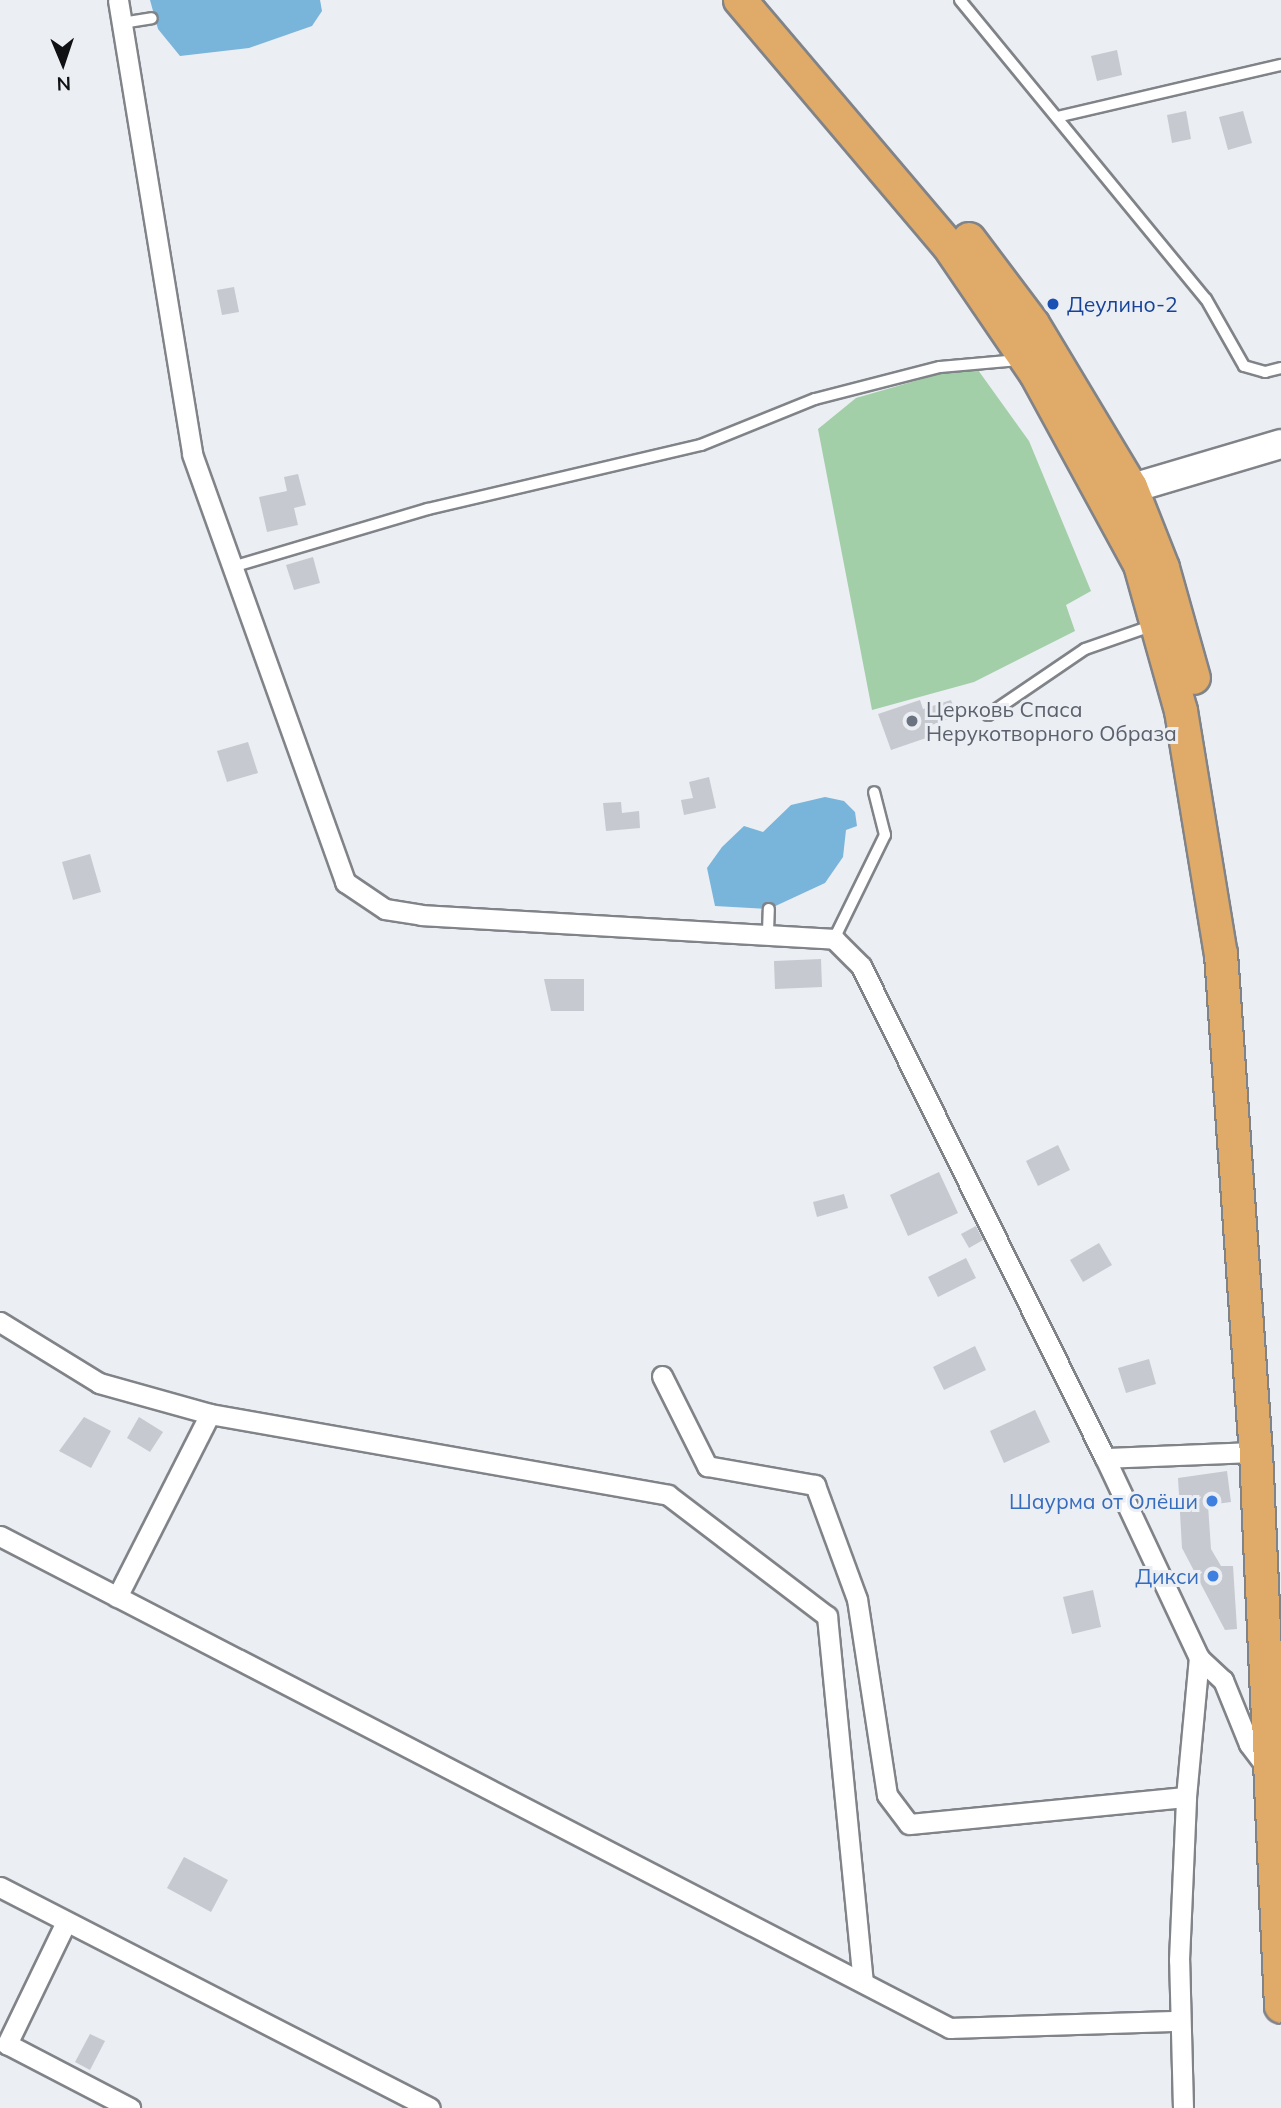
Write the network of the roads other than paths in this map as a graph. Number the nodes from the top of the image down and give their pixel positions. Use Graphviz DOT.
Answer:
graph roads {
  1 [pos="118,0"];
  2 [pos="740,0"];
  3 [pos="767,0"];
  4 [pos="960,0"];
  5 [pos="152,18"];
  6 [pos="122,23"];
  7 [pos="1281,65"];
  8 [pos="1057,117"];
  9 [pos="1026,359"];
  10 [pos="1281,368"];
  11 [pos="1281,444"];
  12 [pos="1119,491"];
  13 [pos="232,567"];
  14 [pos="1157,623"];
  15 [pos="988,715"];
  16 [pos="874,792"];
  17 [pos="769,909"];
  18 [pos="768,932"];
  19 [pos="834,939"];
  20 [pos="0,1322"];
  21 [pos="662,1376"];
  22 [pos="210,1414"];
  23 [pos="1256,1452"];
  24 [pos="1105,1458"];
  25 [pos="0,1536"];
  26 [pos="117,1597"];
  27 [pos="1281,1643"];
  28 [pos="1199,1658"];
  29 [pos="1276,1774"];
  30 [pos="1186,1797"];
  31 [pos="0,1888"];
  32 [pos="66,1922"];
  33 [pos="863,1981"];
  34 [pos="1281,2006"];
  35 [pos="1179,2021"];
  36 [pos="130,2108"];
  37 [pos="430,2108"];
  38 [pos="1183,2108"];
  1 -- 6 [label="street"];
  2 -- 9 [label="main road"];
  3 -- 12 [label="main road"];
  4 -- 8 [label="lane"];
  5 -- 6 [label="lane"];
  6 -- 13 [label="street"];
  7 -- 8 [label="lane"];
  8 -- 10 [label="lane"];
  9 -- 12 [label="main road"];
  9 -- 13 [label="lane"];
  11 -- 12 [label="street"];
  12 -- 14 [label="main road"];
  12 -- 27 [label="main road"];
  13 -- 18 [label="street"];
  14 -- 15 [label="lane"];
  14 -- 23 [label="main road"];
  16 -- 19 [label="lane"];
  17 -- 18 [label="lane"];
  18 -- 19 [label="street"];
  19 -- 24 [label="street"];
  20 -- 22 [label="street"];
  21 -- 30 [label="street"];
  22 -- 26 [label="street"];
  22 -- 33 [label="street"];
  23 -- 24 [label="street"];
  23 -- 29 [label="main road"];
  24 -- 28 [label="street"];
  25 -- 26 [label="street"];
  26 -- 33 [label="street"];
  28 -- 29 [label="street"];
  28 -- 30 [label="street"];
  29 -- 34 [label="main road"];
  30 -- 35 [label="street"];
  31 -- 32 [label="street"];
  32 -- 36 [label="street"];
  32 -- 37 [label="street"];
  33 -- 35 [label="street"];
  35 -- 38 [label="street"];
}
